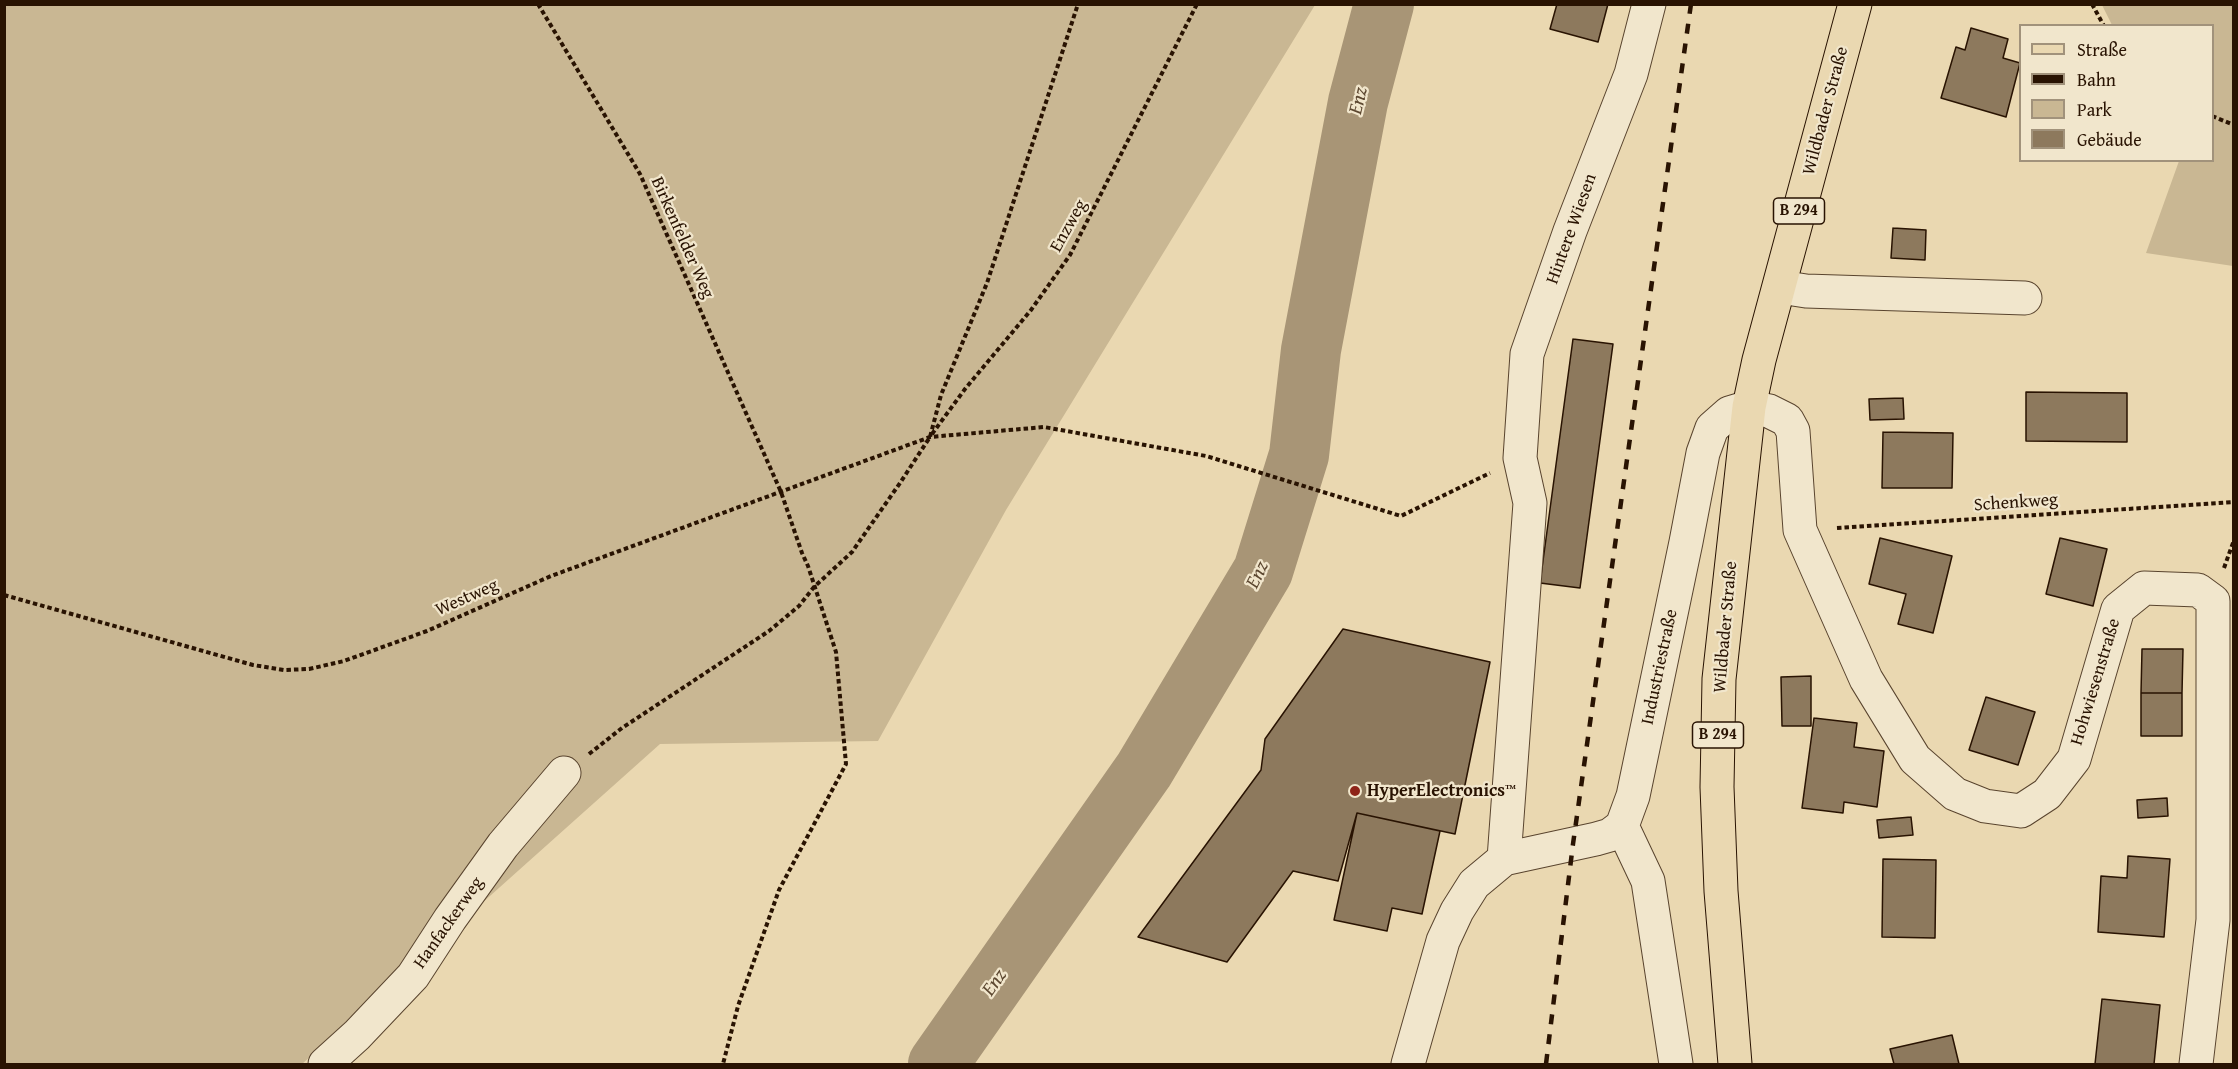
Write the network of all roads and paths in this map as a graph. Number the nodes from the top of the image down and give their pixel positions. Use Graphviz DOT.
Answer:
graph roads {
  1 [pos="538,4"];
  2 [pos="1078,4"];
  3 [pos="1197,4"];
  4 [pos="1649,4"];
  5 [pos="1855,4"];
  6 [pos="2092,4"];
  7 [pos="2103,24"];
  8 [pos="2214,117"];
  9 [pos="2234,125"];
  10 [pos="1780,287"];
  11 [pos="2025,298"];
  12 [pos="1749,407"];
  13 [pos="930,437"];
  14 [pos="1520,458"];
  15 [pos="781,492"];
  16 [pos="2234,502"];
  17 [pos="1800,530"];
  18 [pos="814,587"];
  19 [pos="4,595"];
  20 [pos="564,773"];
  21 [pos="1622,826"];
  22 [pos="1504,859"];
  23 [pos="325,1065"];
  24 [pos="723,1065"];
  25 [pos="1408,1065"];
  26 [pos="1676,1065"];
  27 [pos="1735,1065"];
  28 [pos="2196,1065"];
  1 -- 15 [label="path, Birkenfelder Weg"];
  2 -- 13 [label="path"];
  3 -- 13 [label="path, Enzweg"];
  4 -- 14 [label="street, Hintere Wiesen"];
  5 -- 10 [label="main road, Wildbader Straße / B 294"];
  6 -- 7 [label="path"];
  8 -- 9 [label="path"];
  10 -- 11 [label="street"];
  10 -- 12 [label="main road, Wildbader Straße / B 294"];
  12 -- 17 [label="street, Hohwiesenstraße"];
  12 -- 21 [label="street, Industriestraße"];
  12 -- 27 [label="main road, Wildbader Straße / B 294"];
  13 -- 14 [label="path, Westweg"];
  13 -- 15 [label="path, Westweg"];
  13 -- 18 [label="path, Enzweg"];
  14 -- 22 [label="street"];
  15 -- 18 [label="path, Birkenfelder Weg"];
  15 -- 19 [label="path, Westweg"];
  16 -- 17 [label="path, Schenkweg"];
  17 -- 28 [label="street, Hohwiesenstraße"];
  18 -- 20 [label="path, Enzweg"];
  18 -- 24 [label="path, Birkenfelder Weg"];
  20 -- 23 [label="street, Hanfackerweg"];
  21 -- 22 [label="street"];
  21 -- 26 [label="street"];
  22 -- 25 [label="street"];
}
